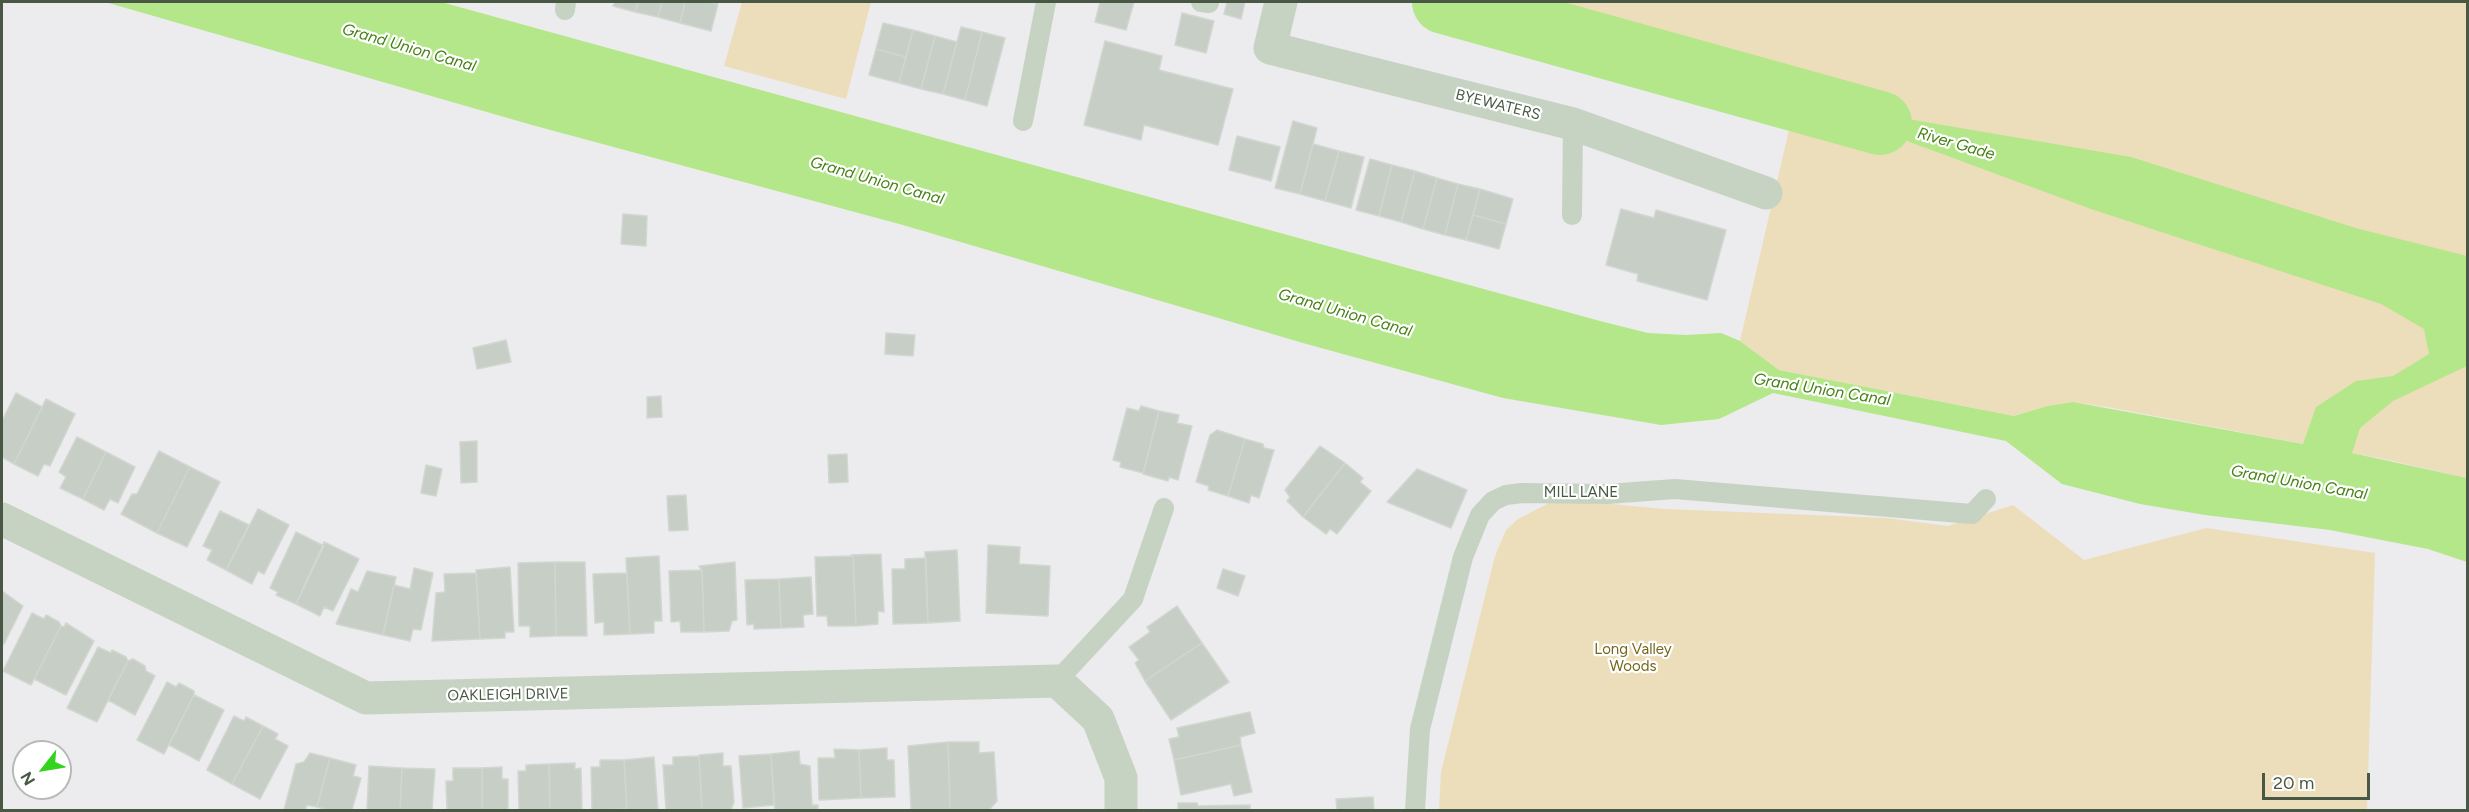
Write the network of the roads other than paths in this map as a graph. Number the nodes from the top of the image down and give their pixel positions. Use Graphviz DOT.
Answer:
graph roads {
  1 [pos="1046,2"];
  2 [pos="1281,2"];
  3 [pos="1023,121"];
  4 [pos="1573,124"];
  5 [pos="1767,193"];
  6 [pos="1572,215"];
  7 [pos="1986,499"];
  8 [pos="1164,508"];
  9 [pos="2,519"];
  10 [pos="1057,681"];
  11 [pos="1121,810"];
  12 [pos="1415,810"];
  1 -- 3 [label="lane"];
  2 -- 4 [label="street, BYEWATERS"];
  4 -- 5 [label="street, BYEWATERS"];
  4 -- 6 [label="lane"];
  7 -- 12 [label="lane, MILL LANE"];
  8 -- 10 [label="lane"];
  9 -- 10 [label="street, OAKLEIGH DRIVE"];
  10 -- 11 [label="street"];
}
